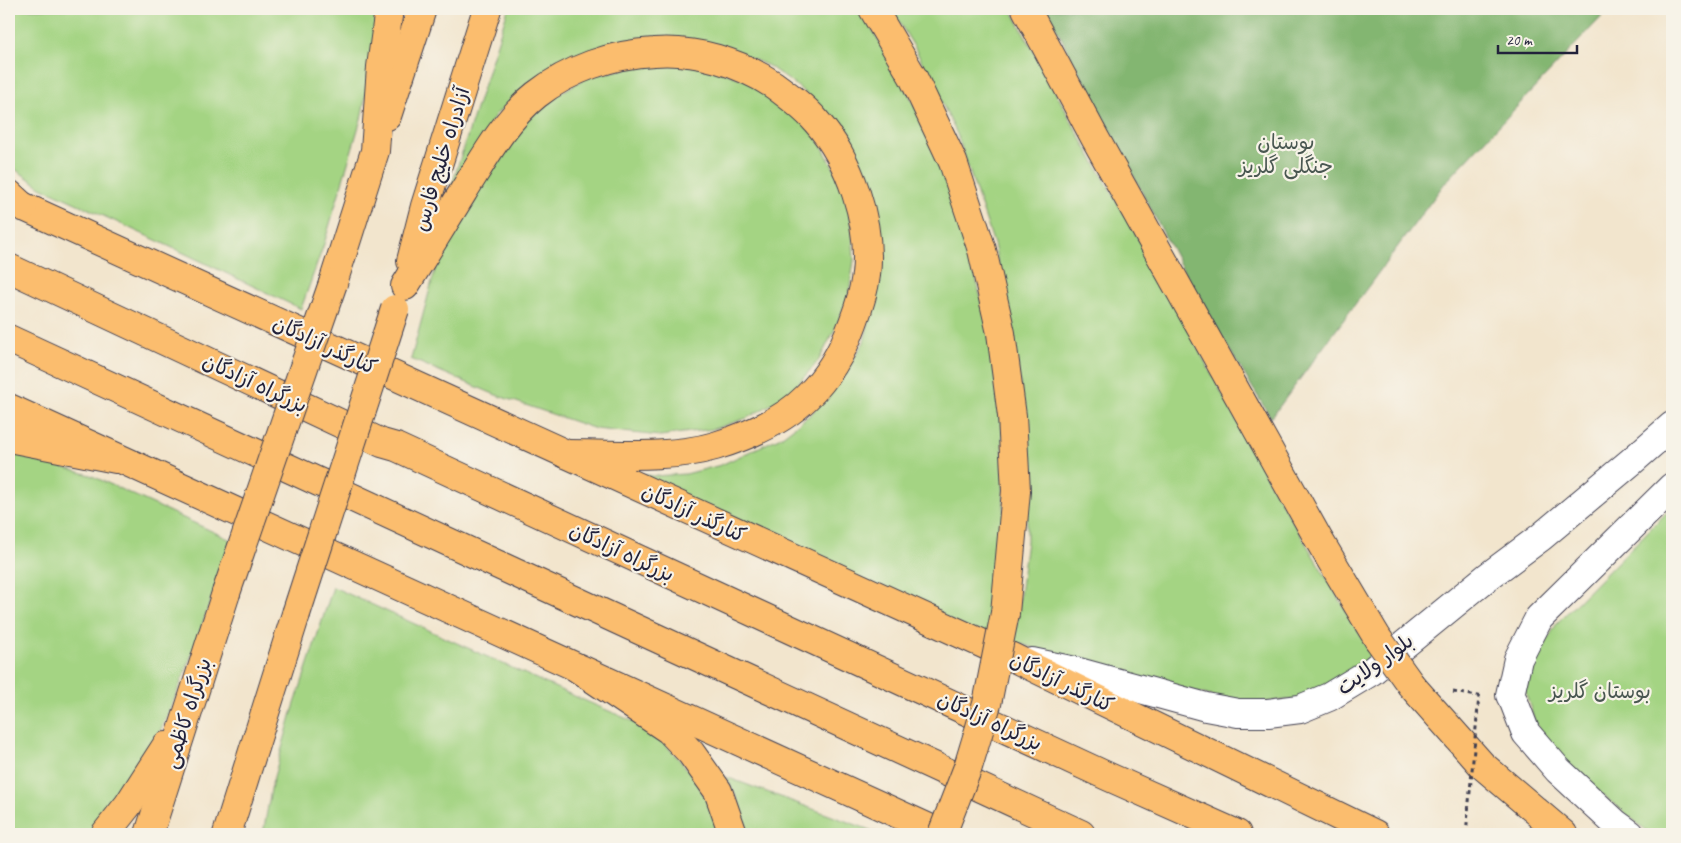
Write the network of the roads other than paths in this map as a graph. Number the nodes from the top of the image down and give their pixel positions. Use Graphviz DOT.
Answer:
graph roads {
  1 [pos="389,9"];
  2 [pos="422,9"];
  3 [pos="487,9"];
  4 [pos="873,9"];
  5 [pos="1026,9"];
  6 [pos="375,151"];
  7 [pos="14,200"];
  8 [pos="9,268"];
  9 [pos="400,298"];
  10 [pos="9,339"];
  11 [pos="9,408"];
  12 [pos="1672,426"];
  13 [pos="9,438"];
  14 [pos="566,454"];
  15 [pos="116,458"];
  16 [pos="1672,487"];
  17 [pos="1014,658"];
  18 [pos="576,668"];
  19 [pos="187,713"];
  20 [pos="256,744"];
  21 [pos="104,834"];
  22 [pos="149,834"];
  23 [pos="227,834"];
  24 [pos="247,834"];
  25 [pos="733,834"];
  26 [pos="942,834"];
  27 [pos="1081,834"];
  28 [pos="1237,834"];
  29 [pos="1375,834"];
  30 [pos="1563,834"];
  31 [pos="1630,834"];
  1 -- 6 [label="main road"];
  2 -- 6 [label="main road"];
  3 -- 9 [label="main road, آزادراه خلیج فارس"];
  4 -- 26 [label="main road, bridge"];
  5 -- 30 [label="main road, bridge"];
  6 -- 19 [label="main road, بزرگراه کاظمی, bridge"];
  7 -- 14 [label="main road, کنارگذر آزادگان"];
  8 -- 28 [label="main road, بزرگراه آزادگان"];
  9 -- 14 [label="main road"];
  9 -- 20 [label="main road, bridge"];
  10 -- 27 [label="main road"];
  11 -- 15 [label="main road"];
  12 -- 17 [label="street, بلوار ولایت"];
  13 -- 15 [label="main road"];
  14 -- 17 [label="main road, کنارگذر آزادگان"];
  15 -- 18 [label="main road"];
  16 -- 31 [label="street"];
  17 -- 29 [label="main road, کنارگذر آزادگان"];
  18 -- 25 [label="main road"];
  18 -- 26 [label="main road"];
  19 -- 21 [label="main road"];
  19 -- 22 [label="main road, بزرگراه کاظمی"];
  20 -- 23 [label="main road"];
  20 -- 24 [label="main road"];
}
